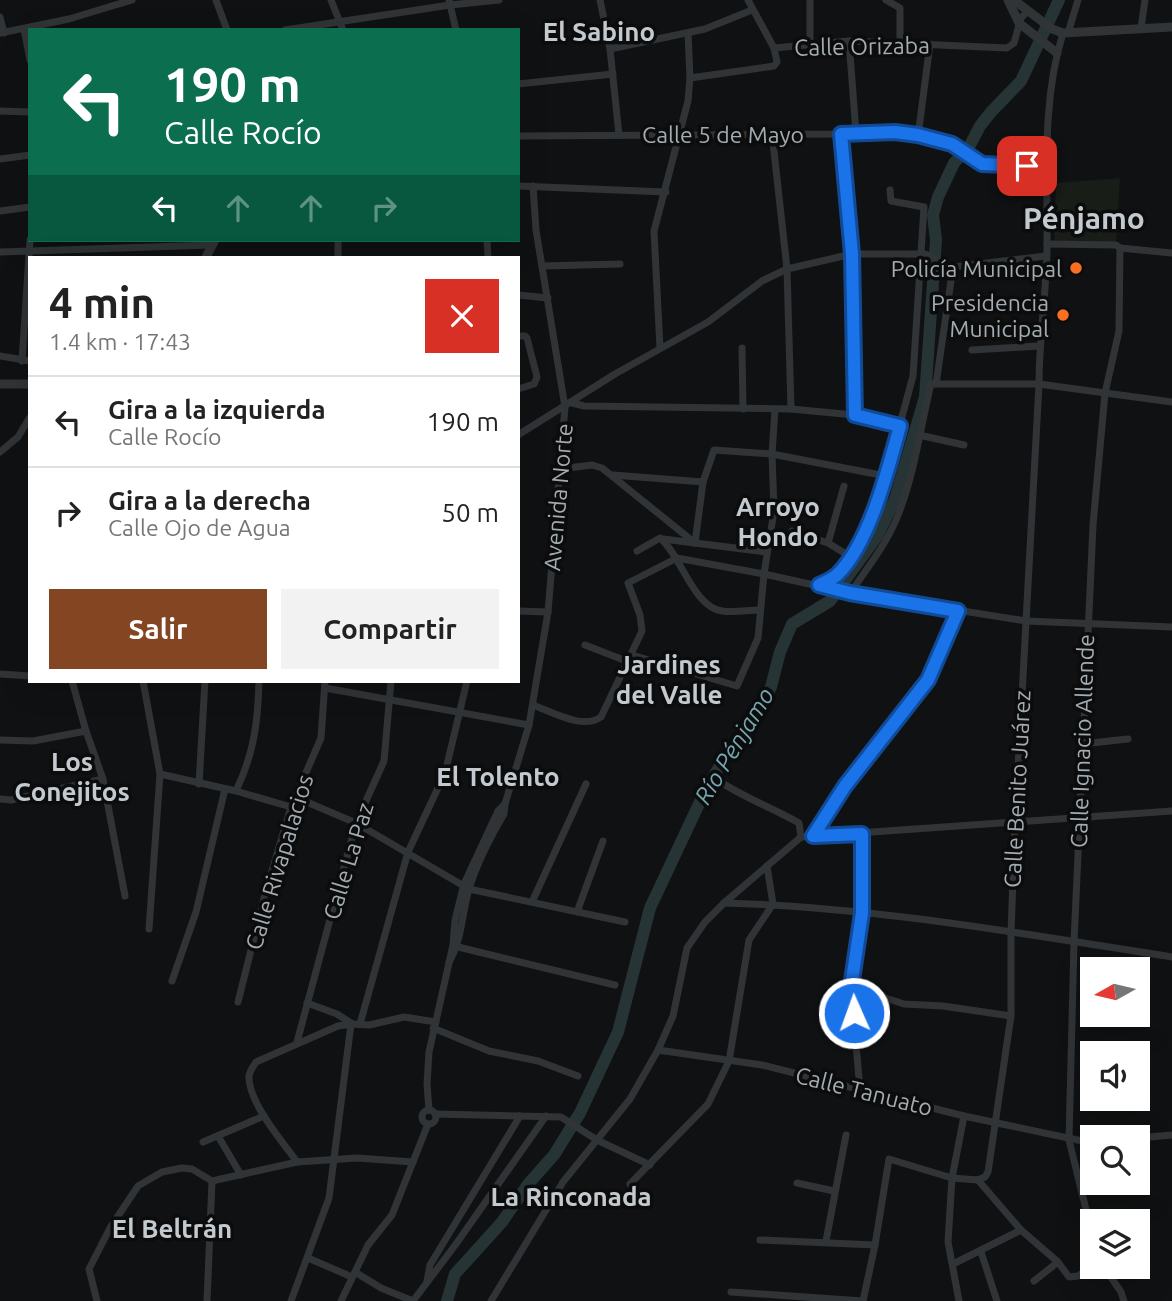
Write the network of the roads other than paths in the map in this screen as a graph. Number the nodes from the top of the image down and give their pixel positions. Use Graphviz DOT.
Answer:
graph roads {
  1 [pos="132,0"];
  2 [pos="216,0"];
  3 [pos="331,0"];
  4 [pos="499,0"];
  5 [pos="600,0"];
  6 [pos="748,0"];
  7 [pos="810,0"];
  8 [pos="886,0"];
  9 [pos="1008,0"];
  10 [pos="1014,0"];
  11 [pos="1079,0"];
  12 [pos="1145,0"];
  13 [pos="449,2"];
  14 [pos="752,10"];
  15 [pos="1031,12"];
  16 [pos="0,17"];
  17 [pos="339,21"];
  18 [pos="1019,23"];
  19 [pos="1172,27"];
  20 [pos="226,28"];
  21 [pos="297,28"];
  22 [pos="342,28"];
  23 [pos="456,28"];
  24 [pos="1141,28"];
  25 [pos="24,29"];
  26 [pos="2,33"];
  27 [pos="688,33"];
  28 [pos="1066,33"];
  29 [pos="849,41"];
  30 [pos="900,42"];
  31 [pos="930,44"];
  32 [pos="810,45"];
  33 [pos="774,48"];
  34 [pos="610,49"];
  35 [pos="28,50"];
  36 [pos="1057,53"];
  37 [pos="613,74"];
  38 [pos="691,78"];
  39 [pos="520,84"];
  40 [pos="0,111"];
  41 [pos="28,112"];
  42 [pos="772,133"];
  43 [pos="856,133"];
  44 [pos="679,134"];
  45 [pos="841,134"];
  46 [pos="619,135"];
  47 [pos="918,135"];
  48 [pos="520,136"];
  49 [pos="28,155"];
  50 [pos="0,159"];
  51 [pos="1046,167"];
  52 [pos="520,186"];
  53 [pos="533,186"];
  54 [pos="890,190"];
  55 [pos="666,192"];
  56 [pos="28,206"];
  57 [pos="0,211"];
  58 [pos="30,242"];
  59 [pos="214,242"];
  60 [pos="1047,244"];
  61 [pos="1118,247"];
  62 [pos="0,252"];
  63 [pos="30,253"];
  64 [pos="1172,253"];
  65 [pos="852,254"];
  66 [pos="923,254"];
  67 [pos="30,256"];
  68 [pos="1046,256"];
  69 [pos="620,264"];
  70 [pos="542,266"];
  71 [pos="953,267"];
  72 [pos="787,269"];
  73 [pos="520,295"];
  74 [pos="28,297"];
  75 [pos="548,298"];
  76 [pos="520,336"];
  77 [pos="1039,346"];
  78 [pos="660,348"];
  79 [pos="742,348"];
  80 [pos="972,350"];
  81 [pos="0,356"];
  82 [pos="26,361"];
  83 [pos="0,384"];
  84 [pos="28,384"];
  85 [pos="933,384"];
  86 [pos="1039,384"];
  87 [pos="520,388"];
  88 [pos="1105,393"];
  89 [pos="1172,402"];
  90 [pos="568,405"];
  91 [pos="775,409"];
  92 [pos="790,409"];
  93 [pos="743,410"];
  94 [pos="855,415"];
  95 [pos="28,420"];
  96 [pos="900,426"];
  97 [pos="520,434"];
  98 [pos="919,435"];
  99 [pos="964,445"];
  100 [pos="0,452"];
  101 [pos="772,454"];
  102 [pos="560,469"];
  103 [pos="612,475"];
  104 [pos="886,476"];
  105 [pos="703,482"];
  106 [pos="844,486"];
  107 [pos="792,531"];
  108 [pos="661,539"];
  109 [pos="695,543"];
  110 [pos="828,543"];
  111 [pos="637,551"];
  112 [pos="767,552"];
  113 [pos="851,556"];
  114 [pos="677,558"];
  115 [pos="764,574"];
  116 [pos="823,586"];
  117 [pos="845,591"];
  118 [pos="760,610"];
  119 [pos="520,611"];
  120 [pos="958,611"];
  121 [pos="548,612"];
  122 [pos="1026,621"];
  123 [pos="1087,623"];
  124 [pos="1172,627"];
  125 [pos="586,645"];
  126 [pos="630,659"];
  127 [pos="0,674"];
  128 [pos="28,676"];
  129 [pos="73,683"];
  130 [pos="143,683"];
  131 [pos="205,683"];
  132 [pos="259,683"];
  133 [pos="391,683"];
  134 [pos="467,683"];
  135 [pos="325,685"];
  136 [pos="390,701"];
  137 [pos="533,705"];
  138 [pos="460,714"];
  139 [pos="529,725"];
  140 [pos="86,731"];
  141 [pos="1128,739"];
  142 [pos="0,740"];
  143 [pos="1082,744"];
  144 [pos="160,774"];
  145 [pos="103,779"];
  146 [pos="716,779"];
  147 [pos="199,784"];
  148 [pos="586,784"];
  149 [pos="225,789"];
  150 [pos="236,791"];
  151 [pos="295,797"];
  152 [pos="0,799"];
  153 [pos="291,807"];
  154 [pos="1172,811"];
  155 [pos="1079,818"];
  156 [pos="356,823"];
  157 [pos="1015,823"];
  158 [pos="862,834"];
  159 [pos="813,836"];
  160 [pos="801,837"];
  161 [pos="603,841"];
  162 [pos="408,852"];
  163 [pos="766,866"];
  164 [pos="466,886"];
  165 [pos="125,896"];
  166 [pos="532,902"];
  167 [pos="773,904"];
  168 [pos="721,905"];
  169 [pos="577,912"];
  170 [pos="862,913"];
  171 [pos="625,922"];
  172 [pos="149,929"];
  173 [pos="1011,933"];
  174 [pos="1074,942"];
  175 [pos="455,946"];
  176 [pos="1172,957"];
  177 [pos="172,981"];
  178 [pos="615,985"];
  179 [pos="851,987"];
  180 [pos="238,1002"];
  181 [pos="307,1003"];
  182 [pos="1011,1016"];
  183 [pos="356,1024"];
  184 [pos="434,1025"];
  185 [pos="297,1042"];
  186 [pos="658,1050"];
  187 [pos="729,1061"];
  188 [pos="578,1076"];
  189 [pos="860,1090"];
  190 [pos="432,1112"];
  191 [pos="264,1116"];
  192 [pos="520,1116"];
  193 [pos="546,1116"];
  194 [pos="964,1116"];
  195 [pos="996,1122"];
  196 [pos="846,1135"];
  197 [pos="1172,1135"];
  198 [pos="218,1136"];
  199 [pos="1150,1137"];
  200 [pos="597,1140"];
  201 [pos="1069,1140"];
  202 [pos="1080,1141"];
  203 [pos="203,1142"];
  204 [pos="332,1158"];
  205 [pos="297,1161"];
  206 [pos="413,1162"];
  207 [pos="650,1165"];
  208 [pos="241,1175"];
  209 [pos="952,1178"];
  210 [pos="978,1180"];
  211 [pos="212,1181"];
  212 [pos="797,1183"];
  213 [pos="629,1184"];
  214 [pos="834,1191"];
  215 [pos="1086,1209"];
  216 [pos="1021,1230"];
  217 [pos="760,1240"];
  218 [pos="826,1241"];
  219 [pos="875,1245"];
  220 [pos="982,1252"];
  221 [pos="308,1258"];
  222 [pos="1058,1262"];
  223 [pos="953,1264"];
  224 [pos="353,1274"];
  225 [pos="1080,1274"];
  226 [pos="1112,1279"];
  227 [pos="427,1281"];
  228 [pos="1034,1281"];
  229 [pos="731,1292"];
  230 [pos="773,1298"];
  231 [pos="97,1301"];
  232 [pos="207,1301"];
  233 [pos="291,1301"];
  234 [pos="341,1301"];
  235 [pos="412,1301"];
  236 [pos="491,1301"];
  237 [pos="863,1301"];
  238 [pos="959,1301"];
  239 [pos="997,1301"];
  240 [pos="1124,1301"];
  1 -- 25 [label="street"];
  2 -- 20 [label="street"];
  3 -- 17 [label="street"];
  4 -- 13 [label="street"];
  5 -- 34 [label="street"];
  6 -- 14 [label="street"];
  7 -- 32 [label="street"];
  8 -- 30 [label="street"];
  9 -- 18 [label="street"];
  10 -- 15 [label="street"];
  11 -- 28 [label="street, Calle Benito Juárez"];
  12 -- 24 [label="street"];
  13 -- 17 [label="street"];
  13 -- 23 [label="street"];
  14 -- 27 [label="street"];
  14 -- 33 [label="street"];
  15 -- 18 [label="street"];
  15 -- 28 [label="street"];
  16 -- 26 [label="street"];
  17 -- 21 [label="street"];
  17 -- 22 [label="street"];
  18 -- 31 [label="street, Calle Orizaba"];
  18 -- 36 [label="street"];
  19 -- 24 [label="street"];
  24 -- 28 [label="street"];
  25 -- 26 [label="street"];
  25 -- 35 [label="street"];
  27 -- 34 [label="street"];
  27 -- 38 [label="street"];
  28 -- 36 [label="street, Calle Benito Juárez"];
  29 -- 30 [label="street, Calle Orizaba"];
  29 -- 32 [label="street, Calle Orizaba"];
  29 -- 43 [label="street"];
  30 -- 31 [label="street, Calle Orizaba"];
  31 -- 47 [label="street"];
  32 -- 33 [label="street, Calle Orizaba"];
  33 -- 38 [label="street, Calle Orizaba"];
  34 -- 37 [label="street"];
  36 -- 51 [label="street, Calle Benito Juárez"];
  37 -- 39 [label="street"];
  37 -- 46 [label="street"];
  38 -- 44 [label="street"];
  40 -- 41 [label="street"];
  42 -- 44 [label="street, Calle 5 de Mayo"];
  42 -- 45 [label="street, Calle 5 de Mayo"];
  42 -- 72 [label="street"];
  43 -- 45 [label="street, Calle 5 de Mayo"];
  43 -- 47 [label="street, Calle 5 de Mayo"];
  44 -- 46 [label="street, Calle 5 de Mayo"];
  44 -- 55 [label="street"];
  45 -- 65 [label="street"];
  46 -- 48 [label="street, Calle 5 de Mayo"];
  47 -- 51 [label="street, Calle 5 de Mayo"];
  49 -- 50 [label="street"];
  51 -- 60 [label="street, Calle Benito Juárez"];
  52 -- 53 [label="street"];
  53 -- 55 [label="street"];
  53 -- 70 [label="street, Avenida Norte"];
  54 -- 66 [label="street"];
  55 -- 78 [label="street"];
  56 -- 57 [label="street"];
  58 -- 63 [label="street"];
  59 -- 63 [label="street"];
  60 -- 61 [label="street"];
  60 -- 68 [label="street, Calle Benito Juárez"];
  61 -- 64 [label="street"];
  61 -- 88 [label="street, Calle Ignacio Allende"];
  62 -- 63 [label="street"];
  63 -- 67 [label="street"];
  65 -- 66 [label="street"];
  65 -- 72 [label="street"];
  65 -- 94 [label="street"];
  66 -- 71 [label="street"];
  66 -- 96 [label="street"];
  68 -- 71 [label="street"];
  68 -- 77 [label="street, Calle Benito Juárez"];
  69 -- 70 [label="street"];
  70 -- 75 [label="street, Avenida Norte"];
  71 -- 85 [label="street"];
  72 -- 78 [label="street"];
  72 -- 92 [label="street"];
  73 -- 75 [label="street"];
  74 -- 82 [label="street"];
  75 -- 90 [label="street, Avenida Norte"];
  76 -- 87 [label="street"];
  77 -- 80 [label="street"];
  77 -- 86 [label="street, Calle Benito Juárez"];
  78 -- 90 [label="street"];
  79 -- 93 [label="street"];
  81 -- 82 [label="street"];
  83 -- 84 [label="street"];
  85 -- 86 [label="street"];
  85 -- 98 [label="street"];
  86 -- 88 [label="street"];
  86 -- 122 [label="street, Calle Benito Juárez"];
  88 -- 89 [label="street"];
  88 -- 123 [label="street, Calle Ignacio Allende"];
  90 -- 93 [label="street"];
  90 -- 97 [label="street"];
  90 -- 102 [label="street, Avenida Norte"];
  91 -- 92 [label="street"];
  91 -- 93 [label="street"];
  91 -- 101 [label="street"];
  92 -- 94 [label="street"];
  94 -- 96 [label="street"];
  95 -- 100 [label="street"];
  96 -- 104 [label="street"];
  98 -- 99 [label="street"];
  98 -- 117 [label="street"];
  101 -- 104 [label="street"];
  101 -- 105 [label="street"];
  101 -- 112 [label="street"];
  102 -- 103 [label="street"];
  102 -- 121 [label="street, Avenida Norte"];
  103 -- 105 [label="street"];
  103 -- 109 [label="street"];
  104 -- 113 [label="street"];
  105 -- 109 [label="street"];
  106 -- 110 [label="street"];
  107 -- 110 [label="street"];
  108 -- 109 [label="street"];
  108 -- 111 [label="street"];
  108 -- 114 [label="street"];
  109 -- 112 [label="street"];
  110 -- 113 [label="street"];
  112 -- 115 [label="street"];
  113 -- 116 [label="street"];
  114 -- 115 [label="street"];
  114 -- 118 [label="street"];
  114 -- 126 [label="street"];
  115 -- 116 [label="street"];
  115 -- 118 [label="street"];
  116 -- 117 [label="street"];
  117 -- 120 [label="street"];
  118 -- 126 [label="street"];
  119 -- 121 [label="street"];
  120 -- 122 [label="street"];
  120 -- 159 [label="street"];
  121 -- 137 [label="street, Avenida Norte"];
  122 -- 123 [label="street"];
  122 -- 157 [label="street, Calle Benito Juárez"];
  123 -- 124 [label="street"];
  123 -- 143 [label="street, Calle Ignacio Allende"];
  125 -- 126 [label="street"];
  126 -- 137 [label="street"];
  127 -- 128 [label="street"];
  129 -- 140 [label="street"];
  130 -- 144 [label="street"];
  131 -- 147 [label="street"];
  132 -- 150 [label="street"];
  133 -- 136 [label="street, Calle La Paz"];
  134 -- 138 [label="street"];
  135 -- 136 [label="street"];
  135 -- 151 [label="street, Calle Rivapalacios"];
  136 -- 138 [label="street"];
  136 -- 156 [label="street, Calle La Paz"];
  137 -- 139 [label="street, Avenida Norte"];
  138 -- 139 [label="street"];
  138 -- 162 [label="street"];
  139 -- 164 [label="street, Avenida Norte"];
  140 -- 142 [label="street"];
  140 -- 145 [label="street"];
  141 -- 143 [label="street"];
  143 -- 155 [label="street, Calle Ignacio Allende"];
  144 -- 147 [label="street"];
  144 -- 172 [label="street"];
  145 -- 152 [label="street"];
  145 -- 165 [label="street"];
  146 -- 160 [label="street"];
  147 -- 149 [label="street"];
  148 -- 166 [label="street"];
  149 -- 150 [label="street"];
  149 -- 177 [label="street"];
  150 -- 153 [label="street"];
  151 -- 153 [label="street, Calle Rivapalacios"];
  151 -- 156 [label="street"];
  153 -- 180 [label="street, Calle Rivapalacios"];
  154 -- 155 [label="street"];
  155 -- 157 [label="street"];
  155 -- 174 [label="street, Calle Ignacio Allende"];
  156 -- 162 [label="street"];
  156 -- 181 [label="street, Calle La Paz"];
  157 -- 158 [label="street"];
  157 -- 173 [label="street, Calle Benito Juárez"];
  158 -- 159 [label="street"];
  158 -- 170 [label="street"];
  159 -- 160 [label="street"];
  160 -- 163 [label="street"];
  161 -- 169 [label="street"];
  162 -- 164 [label="street"];
  162 -- 183 [label="street"];
  163 -- 167 [label="street"];
  163 -- 168 [label="street"];
  164 -- 166 [label="street"];
  164 -- 175 [label="street, Avenida Norte"];
  166 -- 169 [label="street"];
  167 -- 168 [label="street"];
  167 -- 170 [label="street"];
  167 -- 187 [label="street"];
  168 -- 186 [label="street"];
  169 -- 171 [label="street"];
  170 -- 173 [label="street"];
  170 -- 179 [label="street"];
  173 -- 174 [label="street"];
  173 -- 182 [label="street, Calle Benito Juárez"];
  174 -- 176 [label="street"];
  174 -- 201 [label="street, Calle Ignacio Allende"];
  175 -- 178 [label="street"];
  175 -- 184 [label="street, Avenida Norte"];
  179 -- 182 [label="street"];
  179 -- 189 [label="street"];
  181 -- 183 [label="street"];
  181 -- 185 [label="street, Calle La Paz"];
  182 -- 195 [label="street, Calle Benito Juárez"];
  183 -- 184 [label="street"];
  183 -- 185 [label="street"];
  183 -- 204 [label="street"];
  184 -- 188 [label="street"];
  184 -- 190 [label="street, Avenida Norte"];
  185 -- 191 [label="street"];
  186 -- 187 [label="street, Calle Tanuato"];
  186 -- 200 [label="street"];
  187 -- 189 [label="street, Calle Tanuato"];
  187 -- 207 [label="street"];
  189 -- 194 [label="street, Calle Tanuato"];
  190 -- 192 [label="street"];
  190 -- 206 [label="street, Avenida Norte"];
  191 -- 198 [label="street"];
  191 -- 205 [label="street"];
  192 -- 193 [label="street"];
  192 -- 227 [label="street"];
  193 -- 200 [label="street"];
  193 -- 227 [label="street"];
  194 -- 195 [label="street, Calle Tanuato"];
  194 -- 209 [label="street"];
  195 -- 201 [label="street, Calle Tanuato"];
  195 -- 210 [label="street, Calle Benito Juárez"];
  196 -- 214 [label="street"];
  197 -- 199 [label="street"];
  198 -- 203 [label="street"];
  198 -- 208 [label="street"];
  200 -- 207 [label="street"];
  200 -- 236 [label="street"];
  201 -- 202 [label="street, Calle Tanuato"];
  201 -- 215 [label="street, Calle Ignacio Allende"];
  204 -- 205 [label="street"];
  204 -- 206 [label="street"];
  204 -- 221 [label="street"];
  205 -- 208 [label="street"];
  206 -- 224 [label="street"];
  207 -- 213 [label="street"];
  208 -- 211 [label="street"];
  209 -- 210 [label="street"];
  209 -- 219 [label="street"];
  209 -- 223 [label="street"];
  210 -- 216 [label="street"];
  211 -- 231 [label="street"];
  211 -- 232 [label="street"];
  212 -- 214 [label="street"];
  214 -- 218 [label="street"];
  216 -- 220 [label="street"];
  216 -- 222 [label="street"];
  217 -- 218 [label="street"];
  218 -- 219 [label="street"];
  219 -- 237 [label="street"];
  220 -- 223 [label="street"];
  220 -- 239 [label="street"];
  221 -- 224 [label="street"];
  221 -- 233 [label="street"];
  222 -- 225 [label="street"];
  222 -- 228 [label="street"];
  223 -- 238 [label="street"];
  224 -- 234 [label="street"];
  224 -- 235 [label="street"];
  226 -- 240 [label="street"];
  227 -- 235 [label="street"];
  229 -- 230 [label="street"];
  230 -- 237 [label="street"];
}
